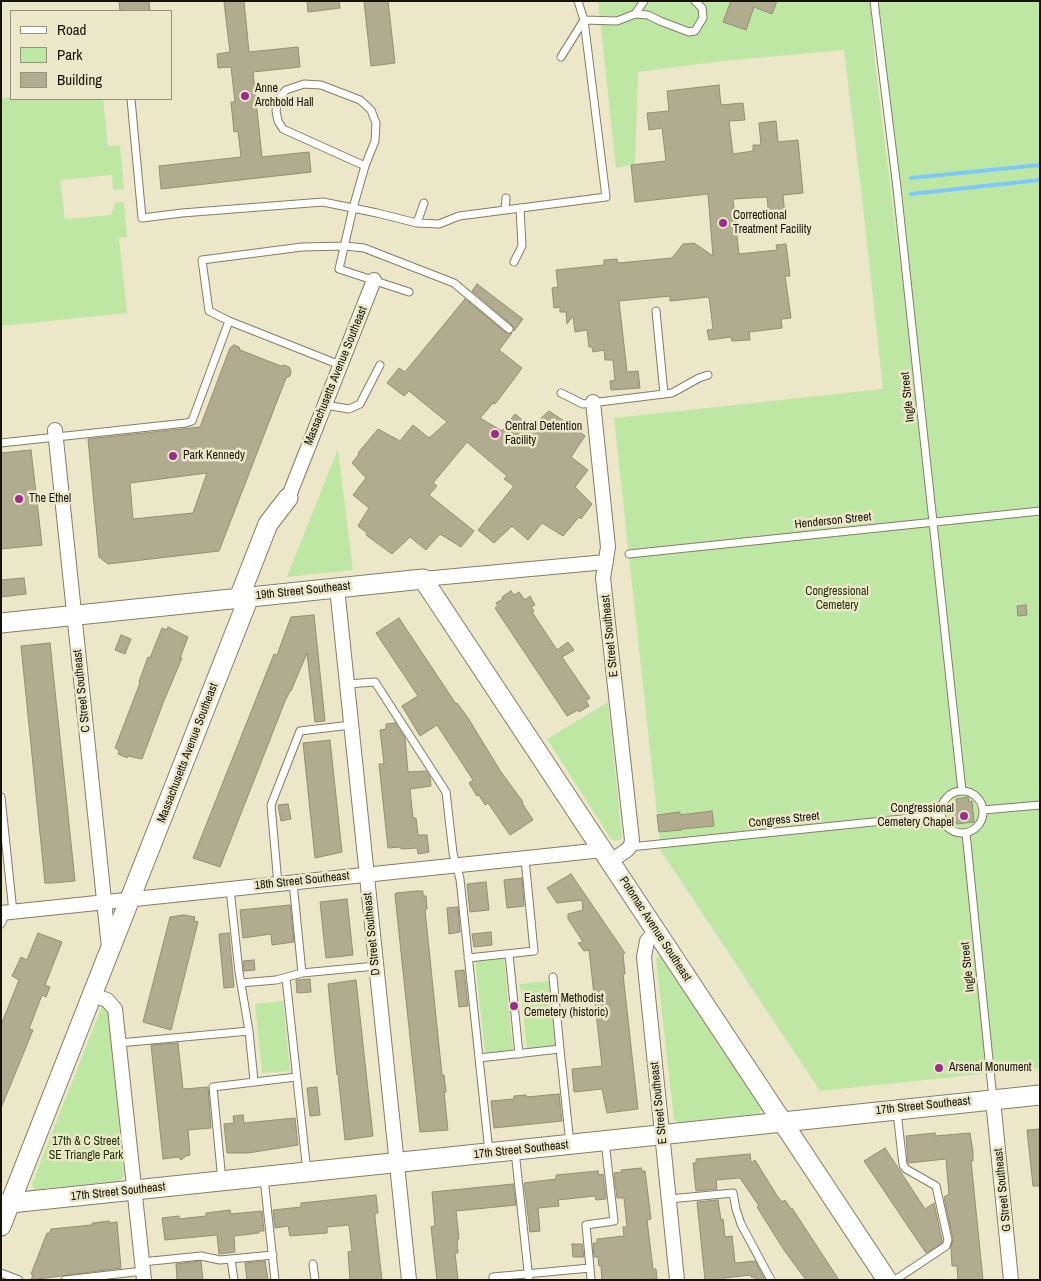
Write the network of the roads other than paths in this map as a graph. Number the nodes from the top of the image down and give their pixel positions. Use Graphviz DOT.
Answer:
graph roads {
  1 [pos="578,1"];
  2 [pos="644,1"];
  3 [pos="696,1"];
  4 [pos="874,1"];
  5 [pos="635,14"];
  6 [pos="584,20"];
  7 [pos="562,57"];
  8 [pos="131,100"];
  9 [pos="365,166"];
  10 [pos="506,198"];
  11 [pos="424,203"];
  12 [pos="353,208"];
  13 [pos="520,208"];
  14 [pos="505,210"];
  15 [pos="416,223"];
  16 [pos="345,246"];
  17 [pos="514,262"];
  18 [pos="374,280"];
  19 [pos="409,292"];
  20 [pos="656,311"];
  21 [pos="229,321"];
  22 [pos="509,329"];
  23 [pos="380,364"];
  24 [pos="340,365"];
  25 [pos="708,376"];
  26 [pos="561,393"];
  27 [pos="664,394"];
  28 [pos="593,402"];
  29 [pos="325,404"];
  30 [pos="55,434"];
  31 [pos="1,443"];
  32 [pos="288,498"];
  33 [pos="1040,511"];
  34 [pos="933,522"];
  35 [pos="629,554"];
  36 [pos="606,562"];
  37 [pos="423,579"];
  38 [pos="337,588"];
  39 [pos="244,598"];
  40 [pos="74,615"];
  41 [pos="1,623"];
  42 [pos="347,684"];
  43 [pos="351,725"];
  44 [pos="962,791"];
  45 [pos="1,796"];
  46 [pos="1040,805"];
  47 [pos="983,810"];
  48 [pos="941,815"];
  49 [pos="966,833"];
  50 [pos="630,847"];
  51 [pos="607,856"];
  52 [pos="525,859"];
  53 [pos="456,866"];
  54 [pos="367,874"];
  55 [pos="293,882"];
  56 [pos="278,884"];
  57 [pos="230,889"];
  58 [pos="130,899"];
  59 [pos="104,902"];
  60 [pos="5,915"];
  61 [pos="656,930"];
  62 [pos="109,952"];
  63 [pos="509,954"];
  64 [pos="468,958"];
  65 [pos="376,966"];
  66 [pos="302,973"];
  67 [pos="553,977"];
  68 [pos="286,978"];
  69 [pos="241,983"];
  70 [pos="92,995"];
  71 [pos="249,1030"];
  72 [pos="119,1043"];
  73 [pos="560,1050"];
  74 [pos="519,1054"];
  75 [pos="479,1058"];
  76 [pos="296,1077"];
  77 [pos="254,1082"];
  78 [pos="1040,1095"];
  79 [pos="993,1100"];
  80 [pos="897,1109"];
  81 [pos="782,1121"];
  82 [pos="662,1135"];
  83 [pos="605,1141"];
  84 [pos="570,1144"];
  85 [pos="515,1150"];
  86 [pos="489,1153"];
  87 [pos="397,1163"];
  88 [pos="307,1172"];
  89 [pos="264,1176"];
  90 [pos="222,1181"];
  91 [pos="134,1190"];
  92 [pos="669,1199"];
  93 [pos="6,1204"];
  94 [pos="1,1226"];
  95 [pos="273,1255"];
  96 [pos="231,1259"];
  97 [pos="314,1264"];
  98 [pos="590,1268"];
  99 [pos="143,1271"];
  100 [pos="1,1272"];
  101 [pos="529,1277"];
  102 [pos="19,1280"];
  103 [pos="65,1280"];
  104 [pos="234,1280"];
  105 [pos="275,1280"];
  106 [pos="315,1280"];
  107 [pos="409,1280"];
  108 [pos="493,1280"];
  109 [pos="591,1280"];
  110 [pos="677,1280"];
  111 [pos="771,1280"];
  112 [pos="887,1280"];
  113 [pos="895,1280"];
  114 [pos="1011,1280"];
  1 -- 6 [label="lane"];
  2 -- 5 [label="lane"];
  3 -- 5 [label="lane"];
  4 -- 34 [label="lane, Ingle Street"];
  5 -- 6 [label="lane"];
  6 -- 7 [label="lane"];
  6 -- 13 [label="lane"];
  8 -- 12 [label="lane"];
  9 -- 9 [label="lane"];
  9 -- 12 [label="lane"];
  10 -- 14 [label="lane"];
  11 -- 15 [label="lane"];
  12 -- 15 [label="lane"];
  12 -- 16 [label="lane"];
  13 -- 14 [label="lane"];
  13 -- 17 [label="lane"];
  14 -- 15 [label="lane"];
  16 -- 18 [label="lane"];
  16 -- 21 [label="lane"];
  16 -- 22 [label="lane"];
  18 -- 19 [label="lane"];
  18 -- 24 [label="street, Massachusetts Avenue Southeast"];
  20 -- 27 [label="lane"];
  21 -- 24 [label="lane"];
  21 -- 30 [label="lane"];
  23 -- 29 [label="lane"];
  24 -- 29 [label="street, Massachusetts Avenue Southeast"];
  25 -- 27 [label="lane"];
  26 -- 28 [label="lane"];
  27 -- 28 [label="lane"];
  28 -- 36 [label="street, E Street Southeast"];
  29 -- 32 [label="street, Massachusetts Avenue Southeast"];
  30 -- 31 [label="lane"];
  30 -- 40 [label="street, C Street Southeast"];
  32 -- 39 [label="main road, Massachusetts Avenue Southeast"];
  33 -- 34 [label="lane, Henderson Street"];
  34 -- 35 [label="lane, Henderson Street"];
  34 -- 44 [label="lane, Ingle Street"];
  36 -- 37 [label="street, 19th Street Southeast"];
  36 -- 50 [label="street, E Street Southeast"];
  37 -- 38 [label="main road, 19th Street Southeast"];
  37 -- 51 [label="main road, Potomac Avenue Southeast"];
  38 -- 39 [label="main road, 19th Street Southeast"];
  38 -- 42 [label="street, D Street Southeast"];
  39 -- 40 [label="main road, 19th Street Southeast"];
  39 -- 58 [label="main road, Massachusetts Avenue Southeast"];
  40 -- 41 [label="main road, 19th Street Southeast"];
  40 -- 59 [label="street, C Street Southeast"];
  42 -- 43 [label="street, D Street Southeast"];
  42 -- 53 [label="lane"];
  43 -- 54 [label="street, D Street Southeast"];
  43 -- 56 [label="lane"];
  44 -- 47 [label="lane"];
  44 -- 48 [label="lane"];
  45 -- 60 [label="lane"];
  46 -- 47 [label="lane"];
  47 -- 49 [label="lane"];
  48 -- 49 [label="lane"];
  48 -- 50 [label="lane, Congress Street"];
  49 -- 79 [label="lane, Ingle Street"];
  50 -- 51 [label="street"];
  51 -- 52 [label="street, 18th Street Southeast"];
  51 -- 61 [label="main road, Potomac Avenue Southeast"];
  52 -- 53 [label="street, 18th Street Southeast"];
  52 -- 63 [label="lane"];
  53 -- 54 [label="street, 18th Street Southeast"];
  53 -- 64 [label="lane"];
  54 -- 55 [label="street, 18th Street Southeast"];
  54 -- 65 [label="street, D Street Southeast"];
  55 -- 56 [label="street, 18th Street Southeast"];
  55 -- 66 [label="lane"];
  56 -- 57 [label="street, 18th Street Southeast"];
  57 -- 58 [label="street, 18th Street Southeast"];
  57 -- 69 [label="lane"];
  58 -- 59 [label="street, 18th Street Southeast"];
  58 -- 62 [label="main road, Massachusetts Avenue Southeast"];
  59 -- 60 [label="street, 18th Street Southeast"];
  59 -- 62 [label="street, C Street Southeast"];
  61 -- 81 [label="main road, Potomac Avenue Southeast"];
  61 -- 82 [label="street, E Street Southeast"];
  62 -- 70 [label="main road, Massachusetts Avenue Southeast"];
  63 -- 64 [label="lane"];
  63 -- 74 [label="lane"];
  64 -- 75 [label="lane"];
  65 -- 66 [label="lane"];
  65 -- 87 [label="street, D Street Southeast"];
  66 -- 68 [label="lane"];
  67 -- 73 [label="lane"];
  68 -- 69 [label="lane"];
  68 -- 76 [label="lane"];
  69 -- 71 [label="lane"];
  70 -- 72 [label="street"];
  70 -- 93 [label="main road, Massachusetts Avenue Southeast"];
  71 -- 72 [label="lane"];
  71 -- 77 [label="lane"];
  72 -- 91 [label="street"];
  73 -- 74 [label="lane"];
  73 -- 84 [label="lane"];
  74 -- 75 [label="lane"];
  75 -- 86 [label="lane"];
  76 -- 77 [label="lane"];
  76 -- 88 [label="lane"];
  77 -- 90 [label="lane"];
  78 -- 79 [label="main road, 17th Street Southeast"];
  79 -- 80 [label="main road, 17th Street Southeast"];
  79 -- 114 [label="street, G Street Southeast"];
  80 -- 81 [label="main road, 17th Street Southeast"];
  80 -- 113 [label="lane"];
  81 -- 82 [label="main road, 17th Street Southeast"];
  81 -- 112 [label="main road, Potomac Avenue Southeast"];
  82 -- 83 [label="main road, 17th Street Southeast"];
  82 -- 92 [label="street, E Street Southeast"];
  83 -- 84 [label="main road, 17th Street Southeast"];
  83 -- 98 [label="lane"];
  84 -- 85 [label="main road, 17th Street Southeast"];
  85 -- 86 [label="main road, 17th Street Southeast"];
  85 -- 101 [label="lane"];
  86 -- 87 [label="main road, 17th Street Southeast"];
  87 -- 88 [label="main road, 17th Street Southeast"];
  87 -- 107 [label="street, D Street Southeast"];
  88 -- 89 [label="main road, 17th Street Southeast"];
  89 -- 90 [label="main road, 17th Street Southeast"];
  89 -- 95 [label="lane"];
  90 -- 91 [label="main road, 17th Street Southeast"];
  91 -- 93 [label="main road, 17th Street Southeast"];
  91 -- 99 [label="street"];
  92 -- 110 [label="street, E Street Southeast"];
  92 -- 111 [label="lane"];
  93 -- 94 [label="main road, Massachusetts Avenue Southeast"];
  95 -- 96 [label="lane"];
  95 -- 105 [label="lane"];
  96 -- 99 [label="lane"];
  96 -- 104 [label="lane"];
  97 -- 106 [label="lane"];
  98 -- 101 [label="lane"];
  98 -- 109 [label="lane"];
  99 -- 103 [label="lane"];
  100 -- 102 [label="lane"];
  101 -- 108 [label="lane"];
}
